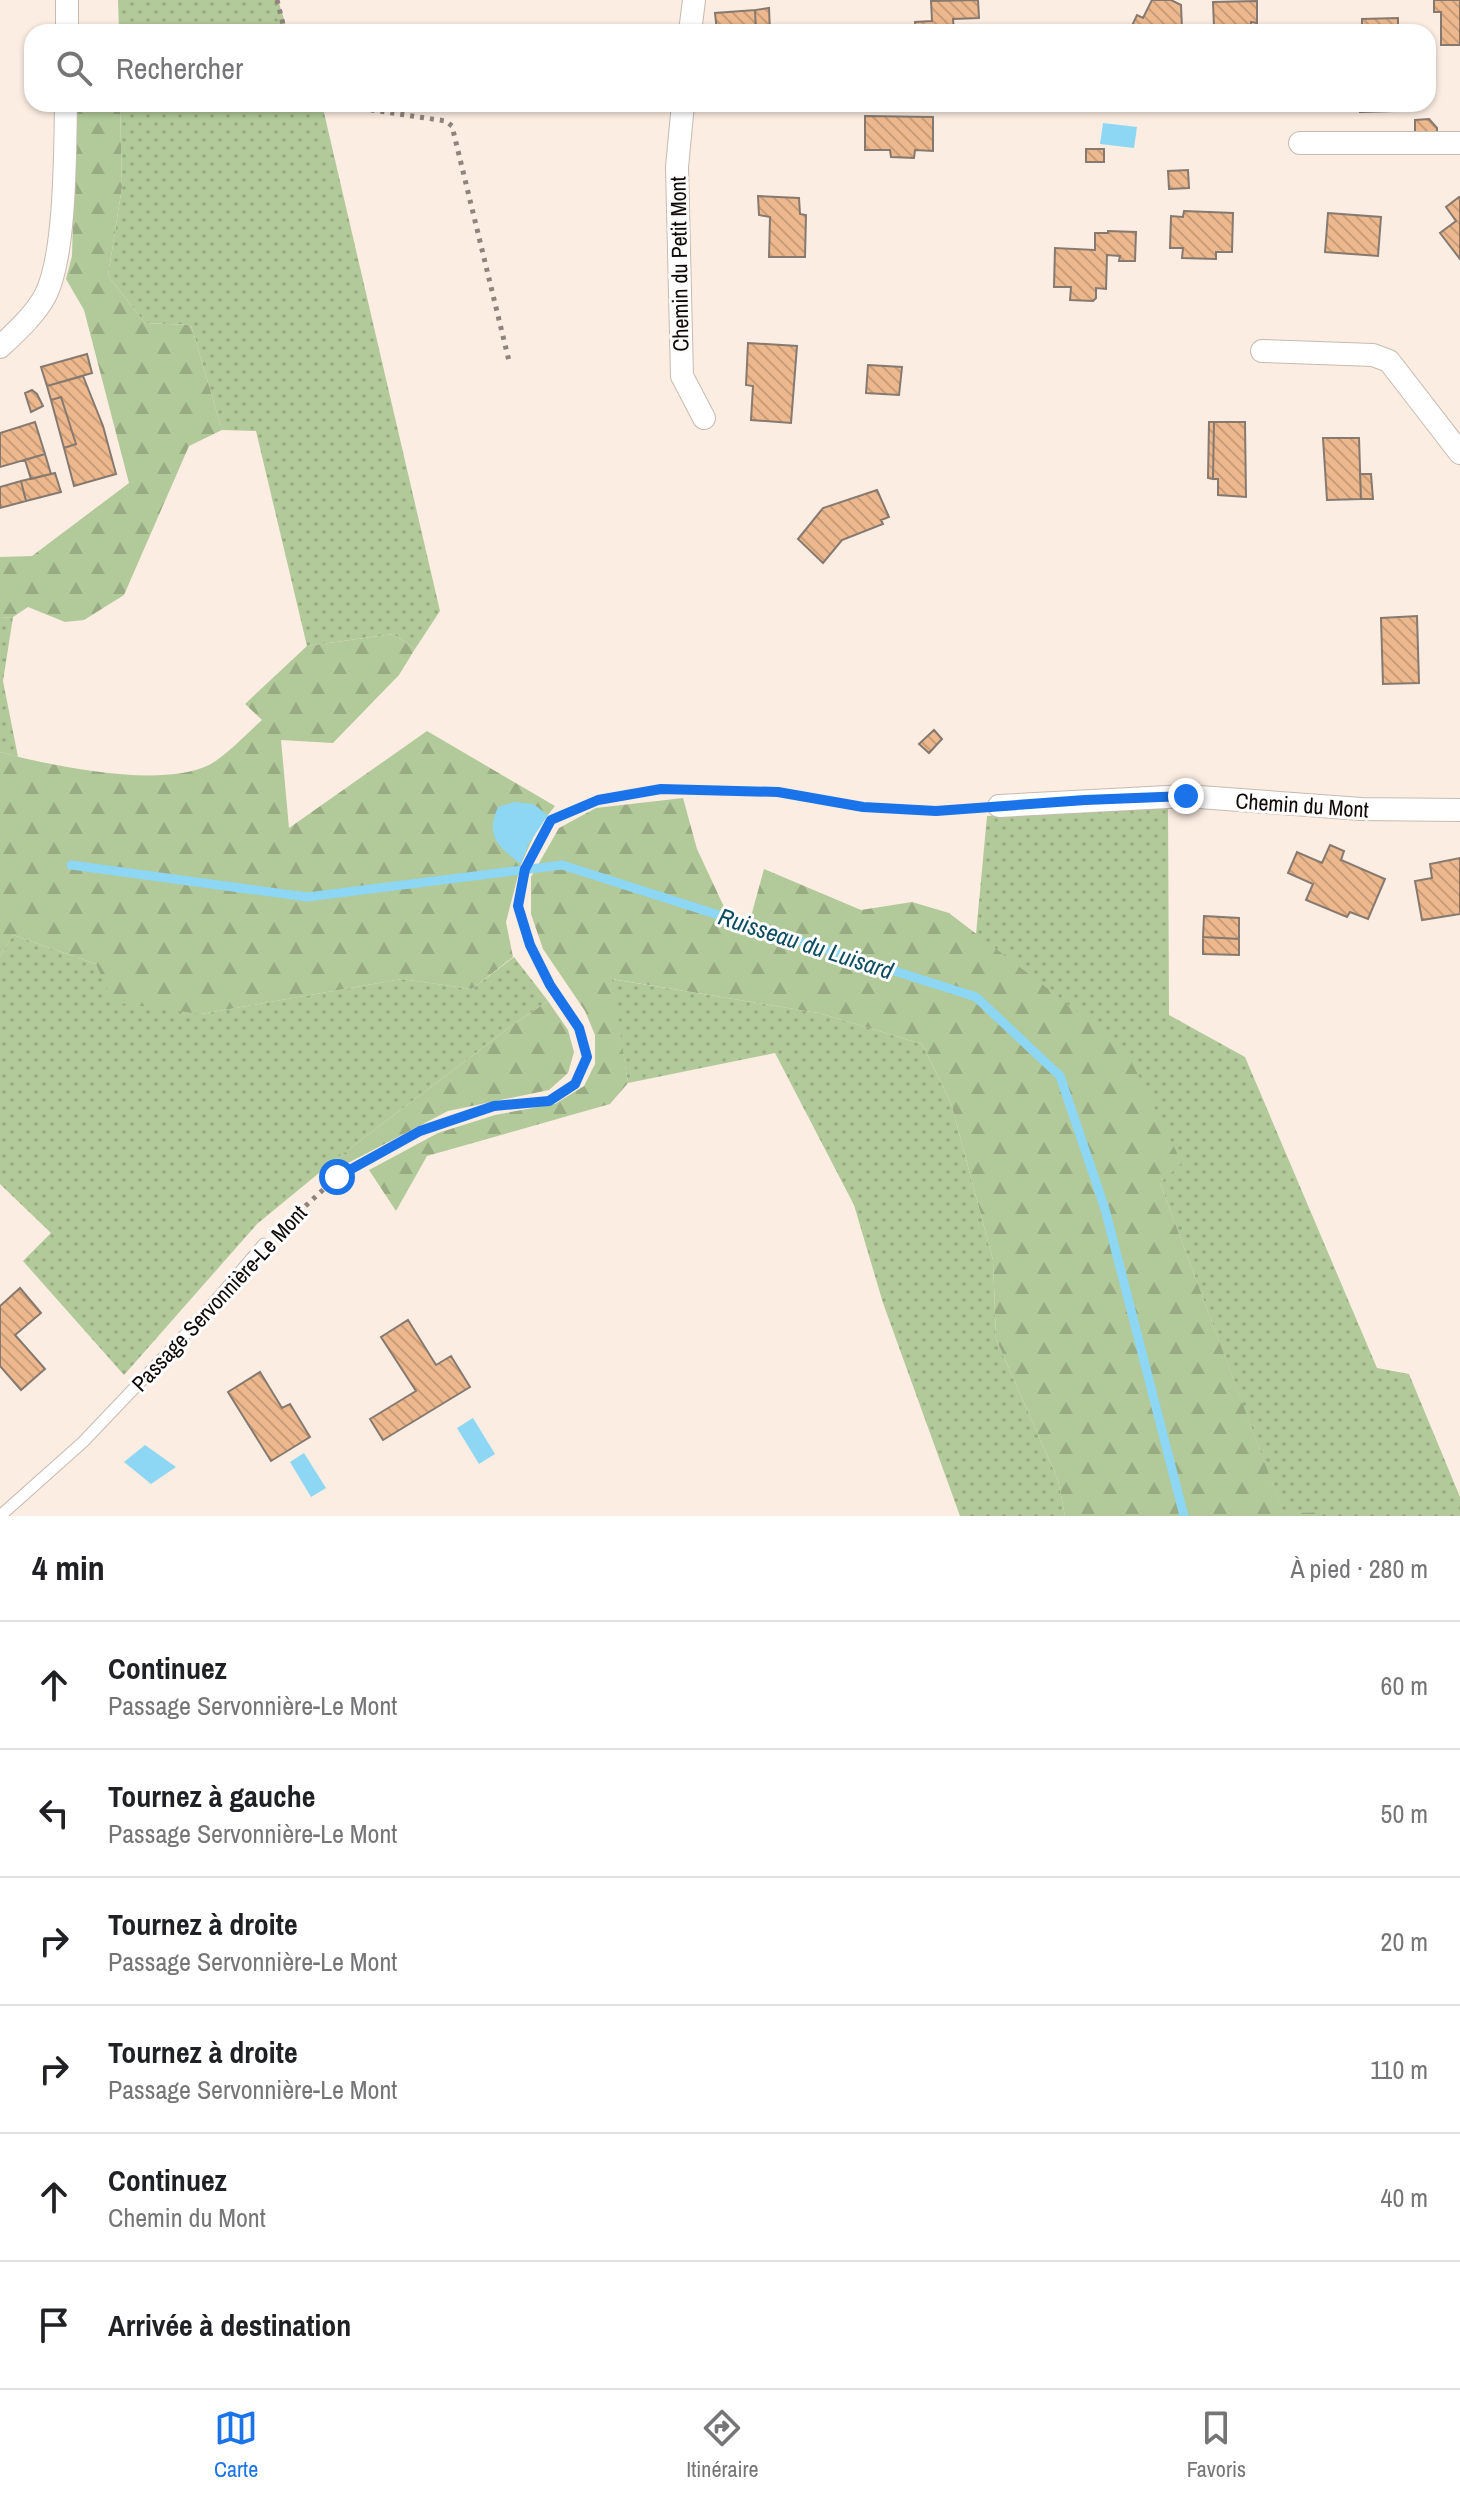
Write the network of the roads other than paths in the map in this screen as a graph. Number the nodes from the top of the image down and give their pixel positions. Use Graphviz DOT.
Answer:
graph roads {
  1 [pos="67,0"];
  2 [pos="694,0"];
  3 [pos="67,24"];
  4 [pos="691,24"];
  5 [pos="66,112"];
  6 [pos="682,112"];
  7 [pos="1300,143"];
  8 [pos="1460,143"];
  9 [pos="0,347"];
  10 [pos="1262,351"];
  11 [pos="704,418"];
  12 [pos="1460,453"];
  13 [pos="999,806"];
  14 [pos="1460,810"];
  15 [pos="264,1244"];
  16 [pos="0,1516"];
  1 -- 3 [label="street"];
  2 -- 4 [label="street"];
  5 -- 9 [label="street"];
  6 -- 11 [label="street, Chemin du Petit Mont"];
  7 -- 8 [label="street"];
  10 -- 12 [label="street"];
  13 -- 14 [label="street, Chemin du Mont"];
  15 -- 16 [label="lane, Passage Servonnière-Le Mont"];
}
